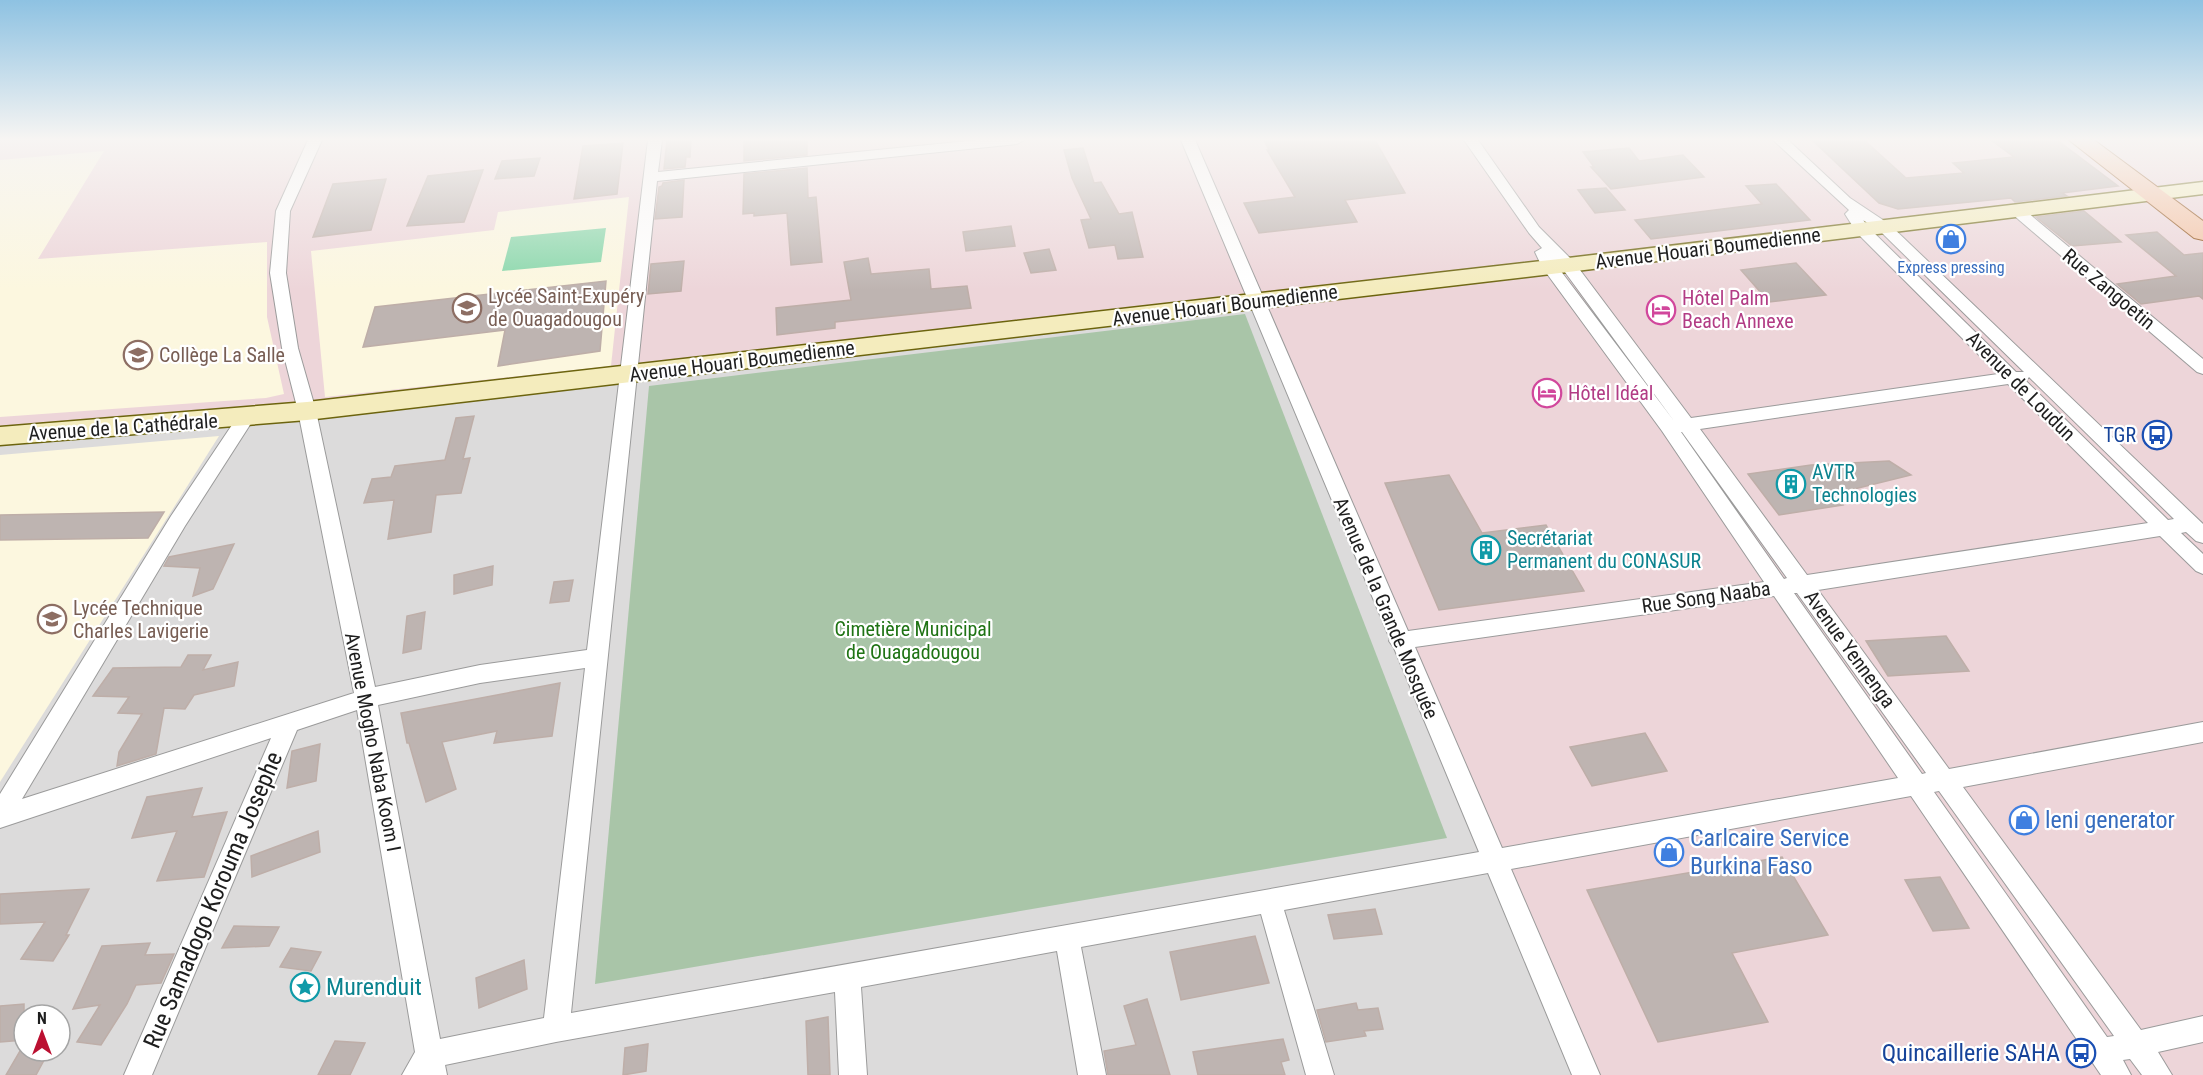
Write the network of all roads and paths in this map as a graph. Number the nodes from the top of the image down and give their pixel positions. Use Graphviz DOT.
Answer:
graph roads {
  1 [pos="292,190"];
  2 [pos="649,190"];
  3 [pos="1210,190"];
  4 [pos="1506,190"];
  5 [pos="1833,190"];
  6 [pos="2157,190"];
  7 [pos="2180,190"];
  8 [pos="2160,192"];
  9 [pos="1845,201"];
  10 [pos="2016,210"];
  11 [pos="2203,217"];
  12 [pos="1873,228"];
  13 [pos="2203,233"];
  14 [pos="1559,266"];
  15 [pos="1258,301"];
  16 [pos="2203,368"];
  17 [pos="627,374"];
  18 [pos="2037,375"];
  19 [pos="2013,378"];
  20 [pos="307,411"];
  21 [pos="246,417"];
  22 [pos="1677,426"];
  23 [pos="0,436"];
  24 [pos="2164,528"];
  25 [pos="2197,530"];
  26 [pos="2203,566"];
  27 [pos="1803,584"];
  28 [pos="1779,587"];
  29 [pos="1399,641"];
  30 [pos="597,657"];
  31 [pos="366,698"];
  32 [pos="288,725"];
  33 [pos="2203,732"];
  34 [pos="1943,780"];
  35 [pos="1917,786"];
  36 [pos="0,816"];
  37 [pos="1494,861"];
  38 [pos="1269,900"];
  39 [pos="1067,938"];
  40 [pos="847,976"];
  41 [pos="556,1029"];
  42 [pos="2203,1029"];
  43 [pos="2134,1044"];
  44 [pos="2100,1052"];
  45 [pos="426,1068"];
  46 [pos="138,1075"];
  47 [pos="853,1075"];
  48 [pos="1092,1075"];
  49 [pos="1320,1075"];
  50 [pos="1586,1075"];
  51 [pos="2117,1075"];
  52 [pos="2158,1075"];
  1 -- 20 [label="street, Avenue Mogho Naba Koom I"];
  2 -- 17 [label="street"];
  3 -- 15 [label="street, Avenue de la Grande Mosquée"];
  4 -- 14 [label="street, Avenue Yennenga"];
  5 -- 9 [label="street, Avenue de Loudun"];
  6 -- 8 [label="main road"];
  7 -- 8 [label="main road, Avenue Houari Boumedienne"];
  8 -- 10 [label="main road, Avenue Houari Boumedienne"];
  8 -- 11 [label="main road"];
  8 -- 13 [label="main road"];
  9 -- 12 [label="street, Avenue de Loudun"];
  9 -- 12 [label="street, Avenue de Loudun"];
  10 -- 12 [label="main road, Avenue Houari Boumedienne"];
  10 -- 16 [label="street, Rue Zangoetin"];
  12 -- 14 [label="main road, Avenue Houari Boumedienne"];
  12 -- 18 [label="street, Avenue de Loudun"];
  12 -- 19 [label="street, Avenue de Loudun"];
  14 -- 15 [label="main road, Avenue Houari Boumedienne"];
  14 -- 22 [label="street, Avenue Yennenga"];
  15 -- 17 [label="main road, Avenue Houari Boumedienne"];
  15 -- 29 [label="street, Avenue de la Grande Mosquée"];
  17 -- 20 [label="main road, Avenue Houari Boumedienne"];
  17 -- 30 [label="street"];
  18 -- 19 [label="street"];
  18 -- 25 [label="street, Avenue de Loudun"];
  19 -- 22 [label="street"];
  19 -- 24 [label="street, Avenue de Loudun"];
  20 -- 21 [label="main road, Avenue Houari Boumedienne"];
  20 -- 31 [label="street, Avenue Mogho Naba Koom I"];
  21 -- 23 [label="main road, Avenue de la Cathédrale"];
  21 -- 36 [label="street"];
  22 -- 27 [label="street, Avenue Yennenga"];
  22 -- 28 [label="street, Avenue Yennenga"];
  24 -- 25 [label="street, Rue Song Naaba"];
  24 -- 26 [label="street, Avenue de Loudun"];
  24 -- 27 [label="street, Rue Song Naaba"];
  27 -- 28 [label="street, Rue Song Naaba"];
  27 -- 34 [label="street, Avenue Yennenga"];
  28 -- 29 [label="street, Rue Song Naaba"];
  28 -- 35 [label="street, Avenue Yennenga"];
  29 -- 37 [label="street, Avenue de la Grande Mosquée"];
  30 -- 31 [label="street"];
  30 -- 41 [label="street"];
  31 -- 32 [label="street"];
  31 -- 45 [label="street, Avenue Mogho Naba Koom I"];
  32 -- 36 [label="street"];
  32 -- 46 [label="street, Rue Samadogo Korouma Josephe"];
  33 -- 34 [label="street"];
  34 -- 35 [label="street"];
  34 -- 43 [label="street, Avenue Yennenga"];
  35 -- 37 [label="street"];
  35 -- 44 [label="street, Avenue Yennenga"];
  37 -- 38 [label="street"];
  37 -- 50 [label="street, Avenue de la Grande Mosquée"];
  38 -- 39 [label="street"];
  38 -- 49 [label="street"];
  39 -- 40 [label="street"];
  39 -- 48 [label="street"];
  40 -- 41 [label="street"];
  40 -- 47 [label="street"];
  41 -- 45 [label="street"];
  42 -- 43 [label="street"];
  43 -- 44 [label="street"];
  43 -- 52 [label="street, Avenue Yennenga"];
  44 -- 51 [label="street, Avenue Yennenga"];
}
